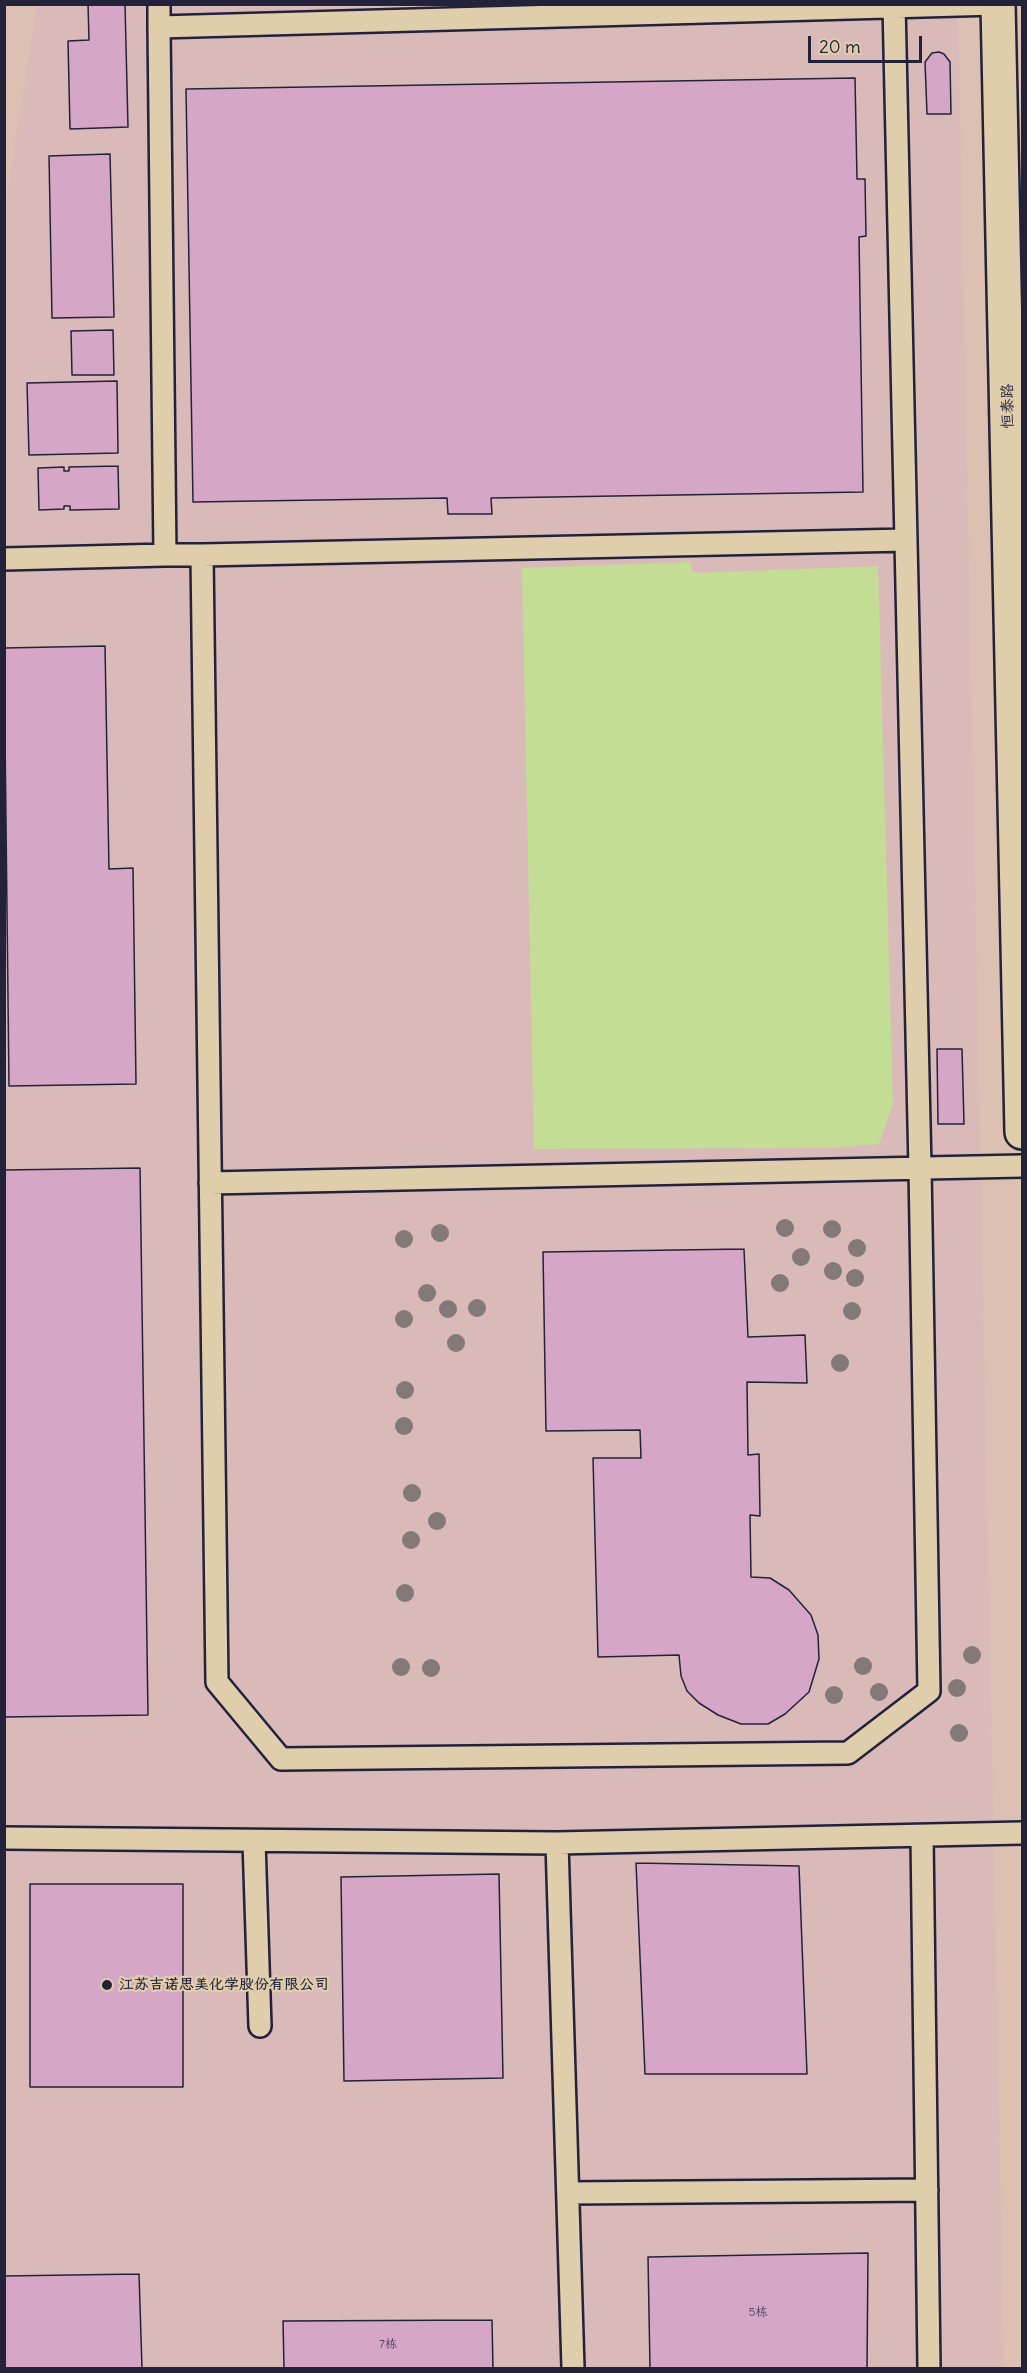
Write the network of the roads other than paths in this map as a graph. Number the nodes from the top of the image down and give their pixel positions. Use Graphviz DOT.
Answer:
graph roads {
  1 [pos="159,4"];
  2 [pos="997,4"];
  3 [pos="894,7"];
  4 [pos="392,13"];
  5 [pos="159,27"];
  6 [pos="906,540"];
  7 [pos="165,555"];
  8 [pos="201,555"];
  9 [pos="4,559"];
  10 [pos="1023,1132"];
  11 [pos="1023,1166"];
  12 [pos="920,1168"];
  13 [pos="210,1183"];
  14 [pos="1023,1833"];
  15 [pos="922,1836"];
  16 [pos="4,1838"];
  17 [pos="254,1841"];
  18 [pos="557,1843"];
  19 [pos="260,2026"];
  20 [pos="927,2190"];
  21 [pos="568,2193"];
  22 [pos="573,2368"];
  23 [pos="929,2368"];
  1 -- 5 [label="lane"];
  2 -- 3 [label="lane"];
  2 -- 10 [label="street, 恒泰路"];
  3 -- 4 [label="lane"];
  3 -- 6 [label="lane"];
  4 -- 5 [label="lane"];
  5 -- 7 [label="lane"];
  6 -- 8 [label="lane"];
  6 -- 12 [label="lane"];
  7 -- 8 [label="lane"];
  7 -- 9 [label="lane"];
  8 -- 13 [label="lane"];
  11 -- 12 [label="lane"];
  12 -- 13 [label="lane"];
  12 -- 13 [label="lane"];
  14 -- 15 [label="lane"];
  15 -- 18 [label="lane"];
  15 -- 20 [label="lane"];
  16 -- 17 [label="lane"];
  17 -- 18 [label="lane"];
  17 -- 19 [label="lane"];
  18 -- 21 [label="lane"];
  20 -- 21 [label="lane"];
  20 -- 23 [label="lane"];
  21 -- 22 [label="lane"];
}
